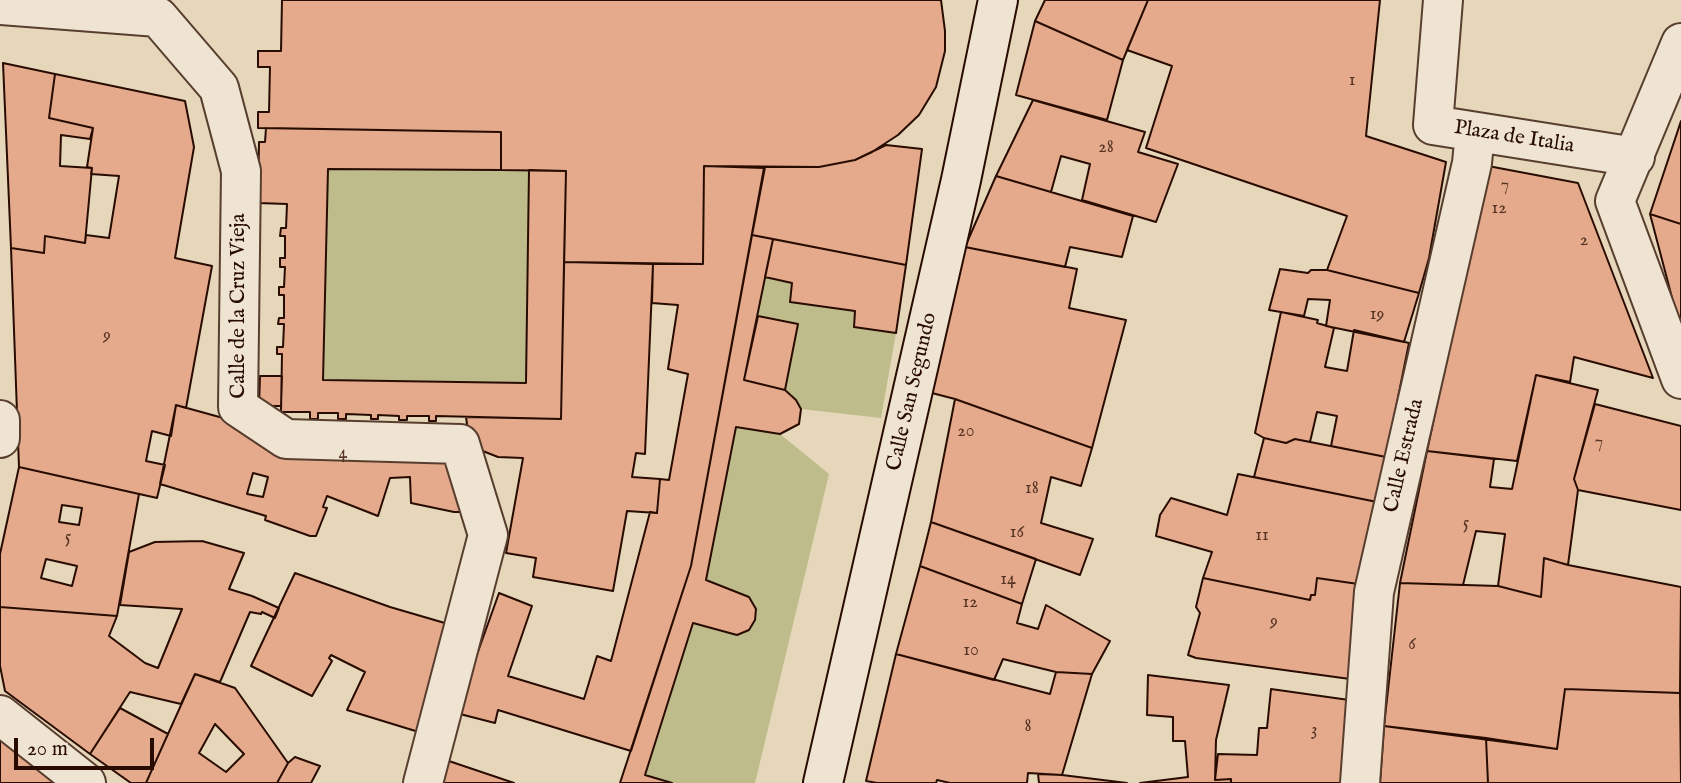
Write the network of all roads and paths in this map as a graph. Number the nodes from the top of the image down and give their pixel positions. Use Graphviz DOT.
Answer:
graph roads {
  1 [pos="998,0"];
  2 [pos="1443,0"];
  3 [pos="0,5"];
  4 [pos="158,8"];
  5 [pos="1681,43"];
  6 [pos="1475,132"];
  7 [pos="1635,157"];
  8 [pos="1681,379"];
  9 [pos="0,420"];
  10 [pos="0,438"];
  11 [pos="0,715"];
  12 [pos="86,783"];
  13 [pos="423,783"];
  14 [pos="823,783"];
  15 [pos="1360,783"];
  1 -- 14 [label="street, Calle San Segundo"];
  2 -- 6 [label="street, Plaza de Italia"];
  3 -- 4 [label="street, Calle de la Cruz Vieja"];
  4 -- 13 [label="street, Calle de la Cruz Vieja"];
  5 -- 7 [label="street"];
  6 -- 7 [label="street, Plaza de Italia"];
  6 -- 15 [label="street, Calle Estrada"];
  7 -- 8 [label="street"];
  9 -- 10 [label="street"];
  11 -- 12 [label="street"];
}
